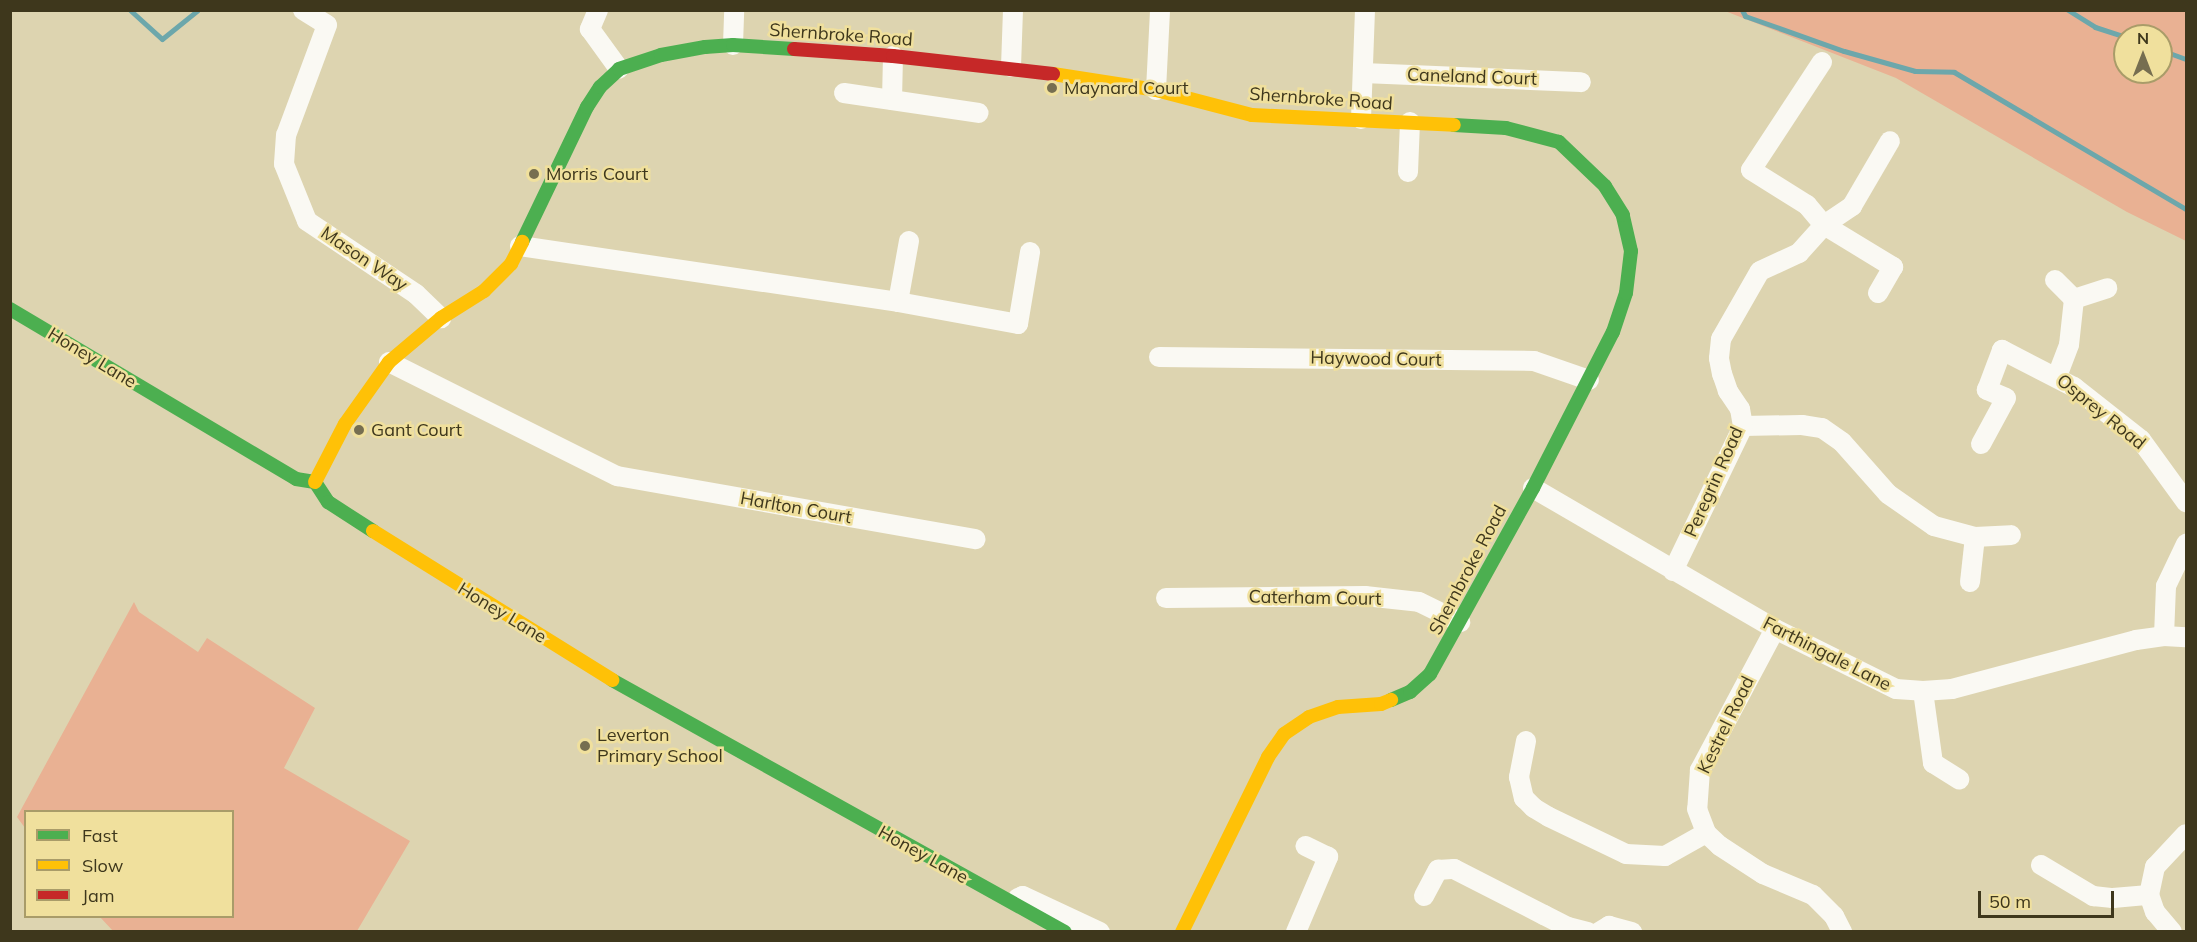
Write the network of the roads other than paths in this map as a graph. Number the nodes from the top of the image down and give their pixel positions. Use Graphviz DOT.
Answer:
graph roads {
  1 [pos="303,10"];
  2 [pos="598,10"];
  3 [pos="734,10"];
  4 [pos="1013,10"];
  5 [pos="1160,10"];
  6 [pos="1365,10"];
  7 [pos="331,18"];
  8 [pos="733,45"];
  9 [pos="893,56"];
  10 [pos="1822,62"];
  11 [pos="1011,67"];
  12 [pos="619,69"];
  13 [pos="1363,73"];
  14 [pos="1581,82"];
  15 [pos="1156,90"];
  16 [pos="843,93"];
  17 [pos="891,100"];
  18 [pos="979,113"];
  19 [pos="1361,119"];
  20 [pos="1410,122"];
  21 [pos="1890,141"];
  22 [pos="1408,172"];
  23 [pos="1824,225"];
  24 [pos="909,241"];
  25 [pos="520,246"];
  26 [pos="1030,252"];
  27 [pos="2055,280"];
  28 [pos="2107,288"];
  29 [pos="1878,293"];
  30 [pos="2074,299"];
  31 [pos="898,302"];
  32 [pos="10,309"];
  33 [pos="441,318"];
  34 [pos="1159,357"];
  35 [pos="389,362"];
  36 [pos="2057,376"];
  37 [pos="1589,380"];
  38 [pos="1743,426"];
  39 [pos="1981,444"];
  40 [pos="315,482"];
  41 [pos="1533,488"];
  42 [pos="2187,502"];
  43 [pos="2011,535"];
  44 [pos="1975,537"];
  45 [pos="975,539"];
  46 [pos="2187,544"];
  47 [pos="1673,571"];
  48 [pos="1970,582"];
  49 [pos="1166,597"];
  50 [pos="1460,622"];
  51 [pos="1775,628"];
  52 [pos="2164,636"];
  53 [pos="2187,637"];
  54 [pos="1923,691"];
  55 [pos="1526,741"];
  56 [pos="1959,779"];
  57 [pos="1706,833"];
  58 [pos="2187,834"];
  59 [pos="1305,846"];
  60 [pos="2042,865"];
  61 [pos="2149,894"];
  62 [pos="1424,896"];
  63 [pos="1006,902"];
  64 [pos="1540,923"];
  65 [pos="1065,932"];
  66 [pos="1100,932"];
  67 [pos="1182,932"];
  68 [pos="1296,932"];
  69 [pos="1588,932"];
  70 [pos="1599,932"];
  71 [pos="1632,932"];
  72 [pos="1842,932"];
  73 [pos="2172,932"];
  1 -- 7 [label="street, Mason Way"];
  2 -- 12 [label="street"];
  3 -- 8 [label="street"];
  4 -- 11 [label="street"];
  5 -- 15 [label="street"];
  6 -- 13 [label="street"];
  7 -- 33 [label="street, Mason Way"];
  8 -- 9 [label="street, Shernbroke Road"];
  8 -- 12 [label="street, Shernbroke Road"];
  9 -- 11 [label="street, Shernbroke Road"];
  9 -- 17 [label="street"];
  10 -- 23 [label="street"];
  11 -- 15 [label="street, Shernbroke Road"];
  12 -- 25 [label="street, Shernbroke Road"];
  13 -- 14 [label="street, Caneland Court"];
  13 -- 19 [label="street"];
  15 -- 19 [label="street, Shernbroke Road"];
  16 -- 17 [label="street"];
  17 -- 18 [label="street"];
  19 -- 20 [label="street, Shernbroke Road"];
  20 -- 22 [label="street"];
  20 -- 37 [label="street, Shernbroke Road"];
  21 -- 23 [label="street, Peregrin Road"];
  23 -- 29 [label="street"];
  23 -- 38 [label="street, Peregrin Road"];
  24 -- 31 [label="street"];
  25 -- 31 [label="street"];
  25 -- 33 [label="street, Shernbroke Road"];
  26 -- 31 [label="street"];
  27 -- 30 [label="street"];
  28 -- 30 [label="street"];
  30 -- 36 [label="street"];
  32 -- 40 [label="street, Honey Lane"];
  33 -- 35 [label="street, Shernbroke Road"];
  34 -- 37 [label="street, Haywood Court"];
  35 -- 40 [label="street, Shernbroke Road"];
  35 -- 45 [label="street, Harlton Court"];
  36 -- 39 [label="street, Osprey Road"];
  36 -- 42 [label="street, Osprey Road"];
  37 -- 41 [label="street, Shernbroke Road"];
  38 -- 44 [label="street"];
  38 -- 47 [label="street, Peregrin Road"];
  40 -- 63 [label="street, Honey Lane"];
  41 -- 47 [label="street, Farthingale Lane"];
  41 -- 50 [label="street, Shernbroke Road"];
  43 -- 44 [label="street"];
  44 -- 48 [label="street"];
  46 -- 52 [label="street"];
  47 -- 51 [label="street, Farthingale Lane"];
  49 -- 50 [label="street, Caterham Court"];
  50 -- 67 [label="street, Shernbroke Road"];
  51 -- 54 [label="street, Farthingale Lane"];
  51 -- 57 [label="street, Kestrel Road"];
  52 -- 53 [label="street, Farthingale Lane"];
  52 -- 54 [label="street, Farthingale Lane"];
  54 -- 56 [label="street"];
  55 -- 57 [label="street"];
  57 -- 72 [label="street"];
  58 -- 61 [label="street"];
  59 -- 68 [label="street"];
  60 -- 61 [label="street"];
  61 -- 73 [label="street"];
  62 -- 64 [label="street"];
  63 -- 65 [label="street, Honey Lane"];
  63 -- 66 [label="street"];
  64 -- 69 [label="street"];
  70 -- 71 [label="street"];
}
